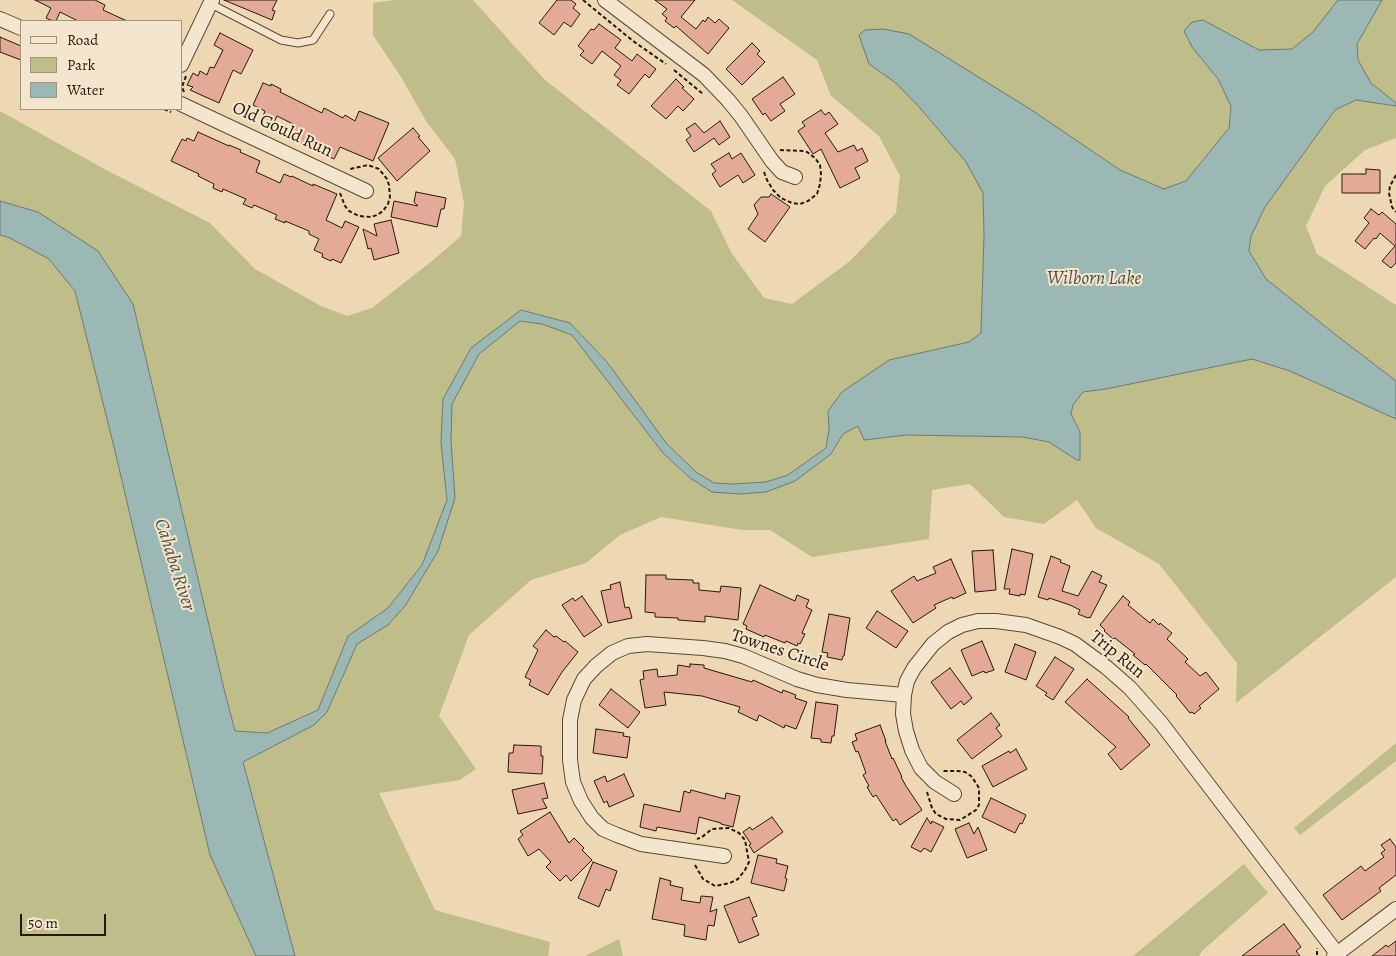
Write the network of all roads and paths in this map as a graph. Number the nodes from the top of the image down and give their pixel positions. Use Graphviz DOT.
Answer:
graph roads {
  1 [pos="605,0"];
  2 [pos="211,2"];
  3 [pos="330,14"];
  4 [pos="0,18"];
  5 [pos="20,28"];
  6 [pos="182,63"];
  7 [pos="182,104"];
  8 [pos="1396,175"];
  9 [pos="796,177"];
  10 [pos="366,191"];
  11 [pos="1396,212"];
  12 [pos="904,695"];
  13 [pos="954,794"];
  14 [pos="694,840"];
  15 [pos="724,856"];
  16 [pos="692,862"];
  17 [pos="1396,909"];
  18 [pos="1337,955"];
  1 -- 9 [label="street"];
  2 -- 3 [label="lane"];
  2 -- 6 [label="street"];
  4 -- 5 [label="street"];
  7 -- 10 [label="street, Old Gould Run"];
  8 -- 11 [label="path"];
  12 -- 13 [label="street, Trip Run"];
  12 -- 15 [label="street, Townes Circle"];
  12 -- 18 [label="street, Trip Run"];
  14 -- 16 [label="path"];
  17 -- 18 [label="street"];
}
